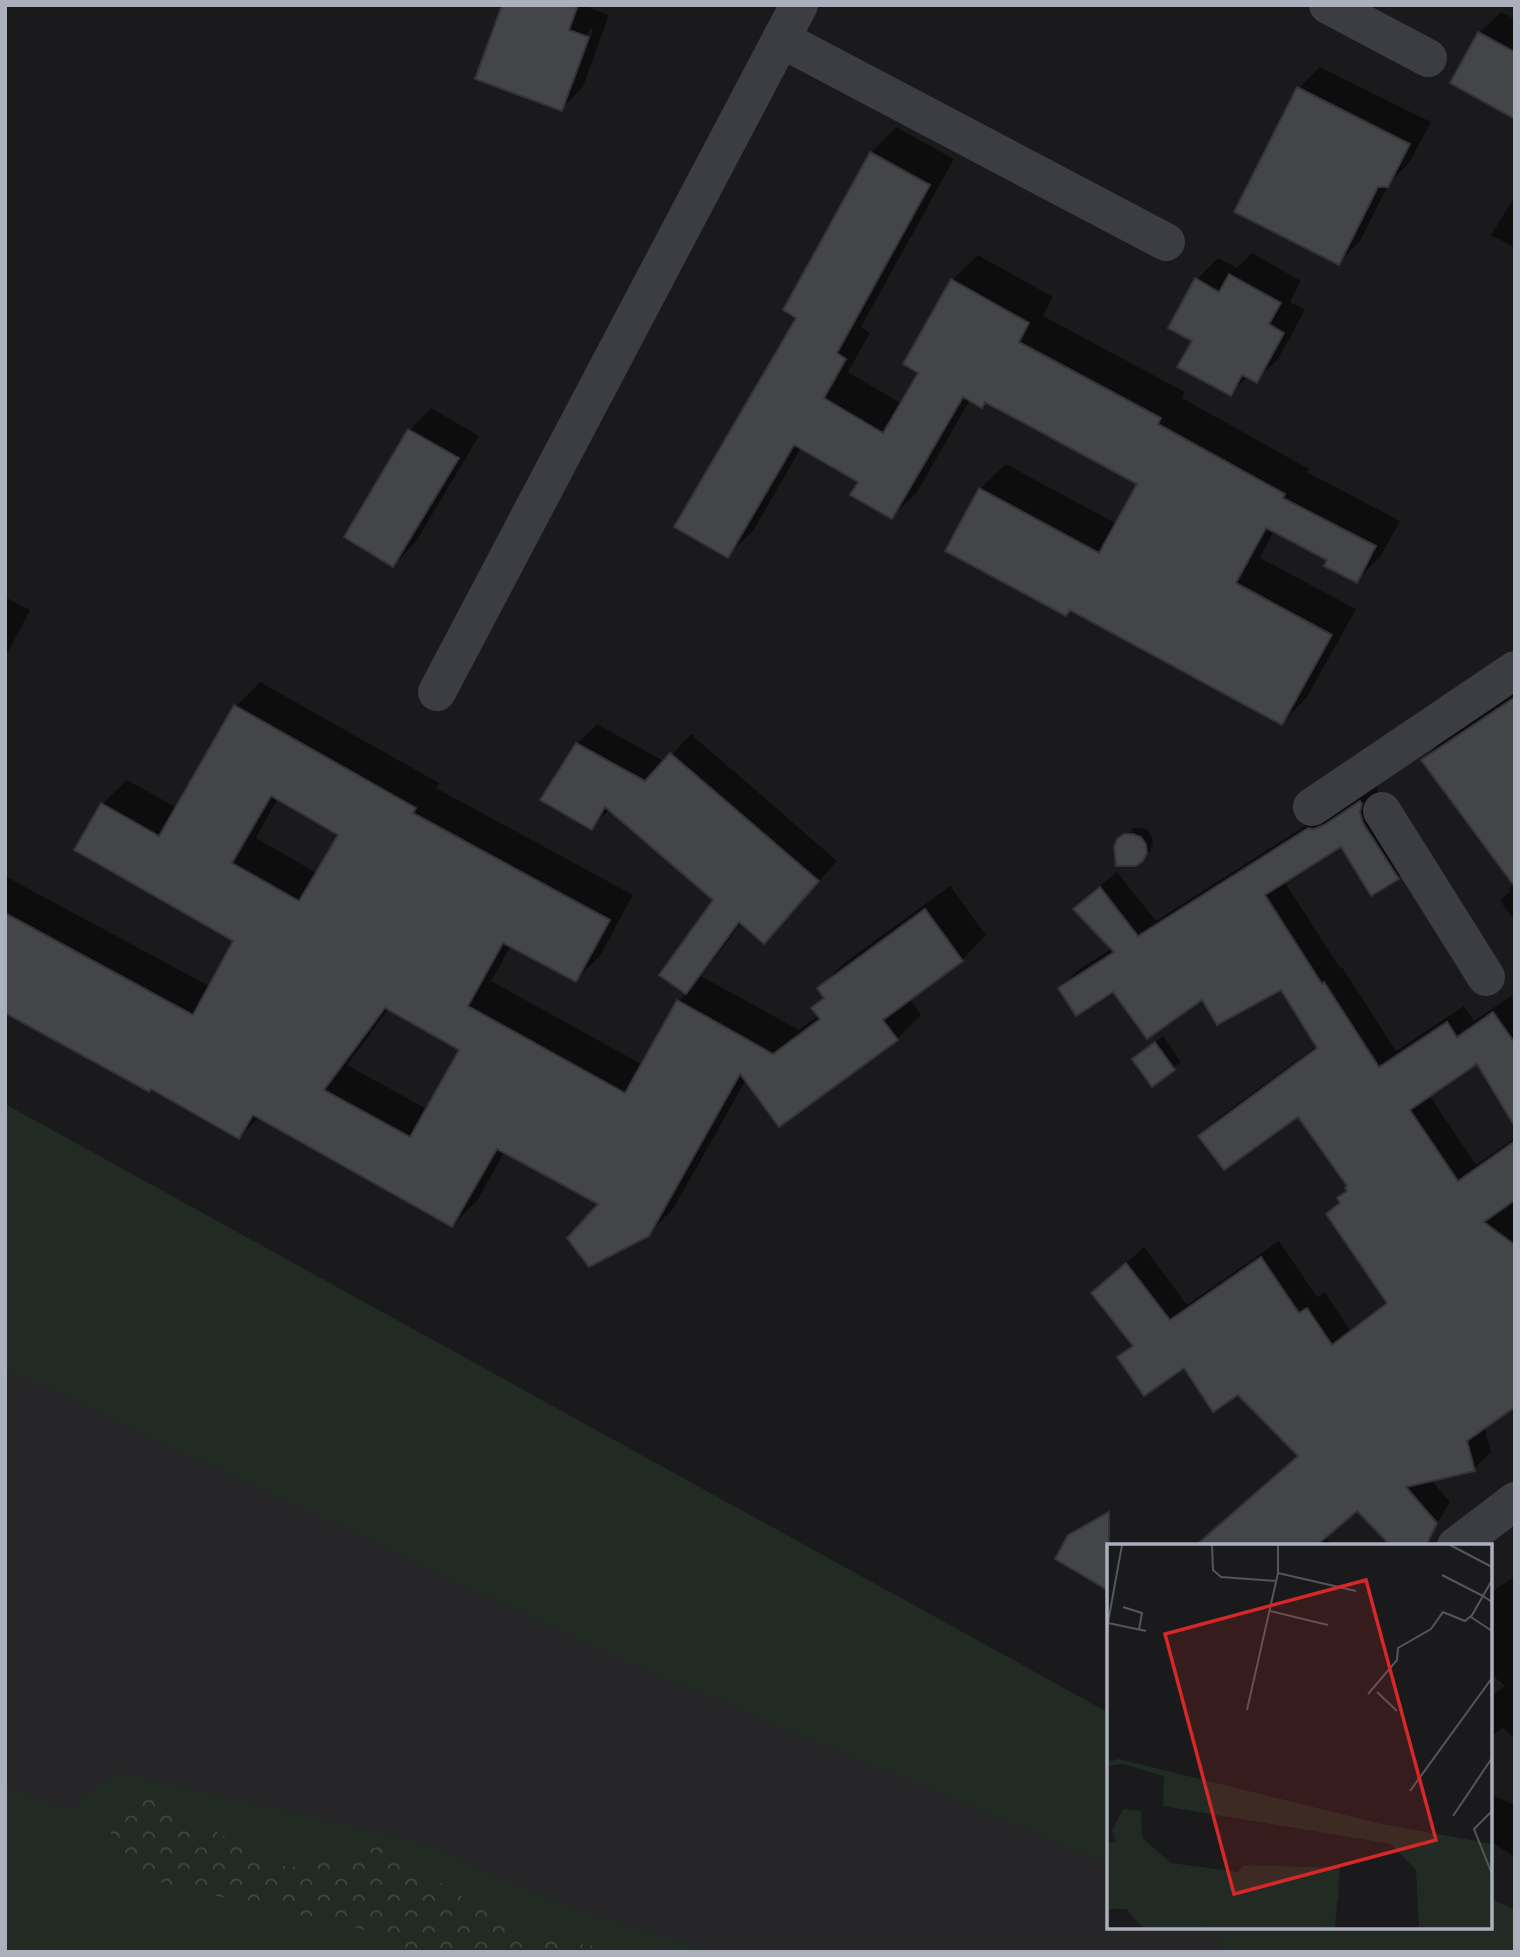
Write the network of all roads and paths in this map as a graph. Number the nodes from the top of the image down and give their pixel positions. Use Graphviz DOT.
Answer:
graph roads {
  1 [pos="799,5"];
  2 [pos="1328,5"];
  3 [pos="781,39"];
  4 [pos="1428,58"];
  5 [pos="1166,242"];
  6 [pos="1515,670"];
  7 [pos="436,692"];
  8 [pos="1312,807"];
  9 [pos="1382,811"];
  10 [pos="1486,977"];
  11 [pos="1515,1501"];
  12 [pos="1459,1544"];
  1 -- 3 [label="street"];
  2 -- 4 [label="street"];
  3 -- 5 [label="street"];
  3 -- 7 [label="street"];
  6 -- 8 [label="street"];
  9 -- 10 [label="street"];
  11 -- 12 [label="street"];
}
